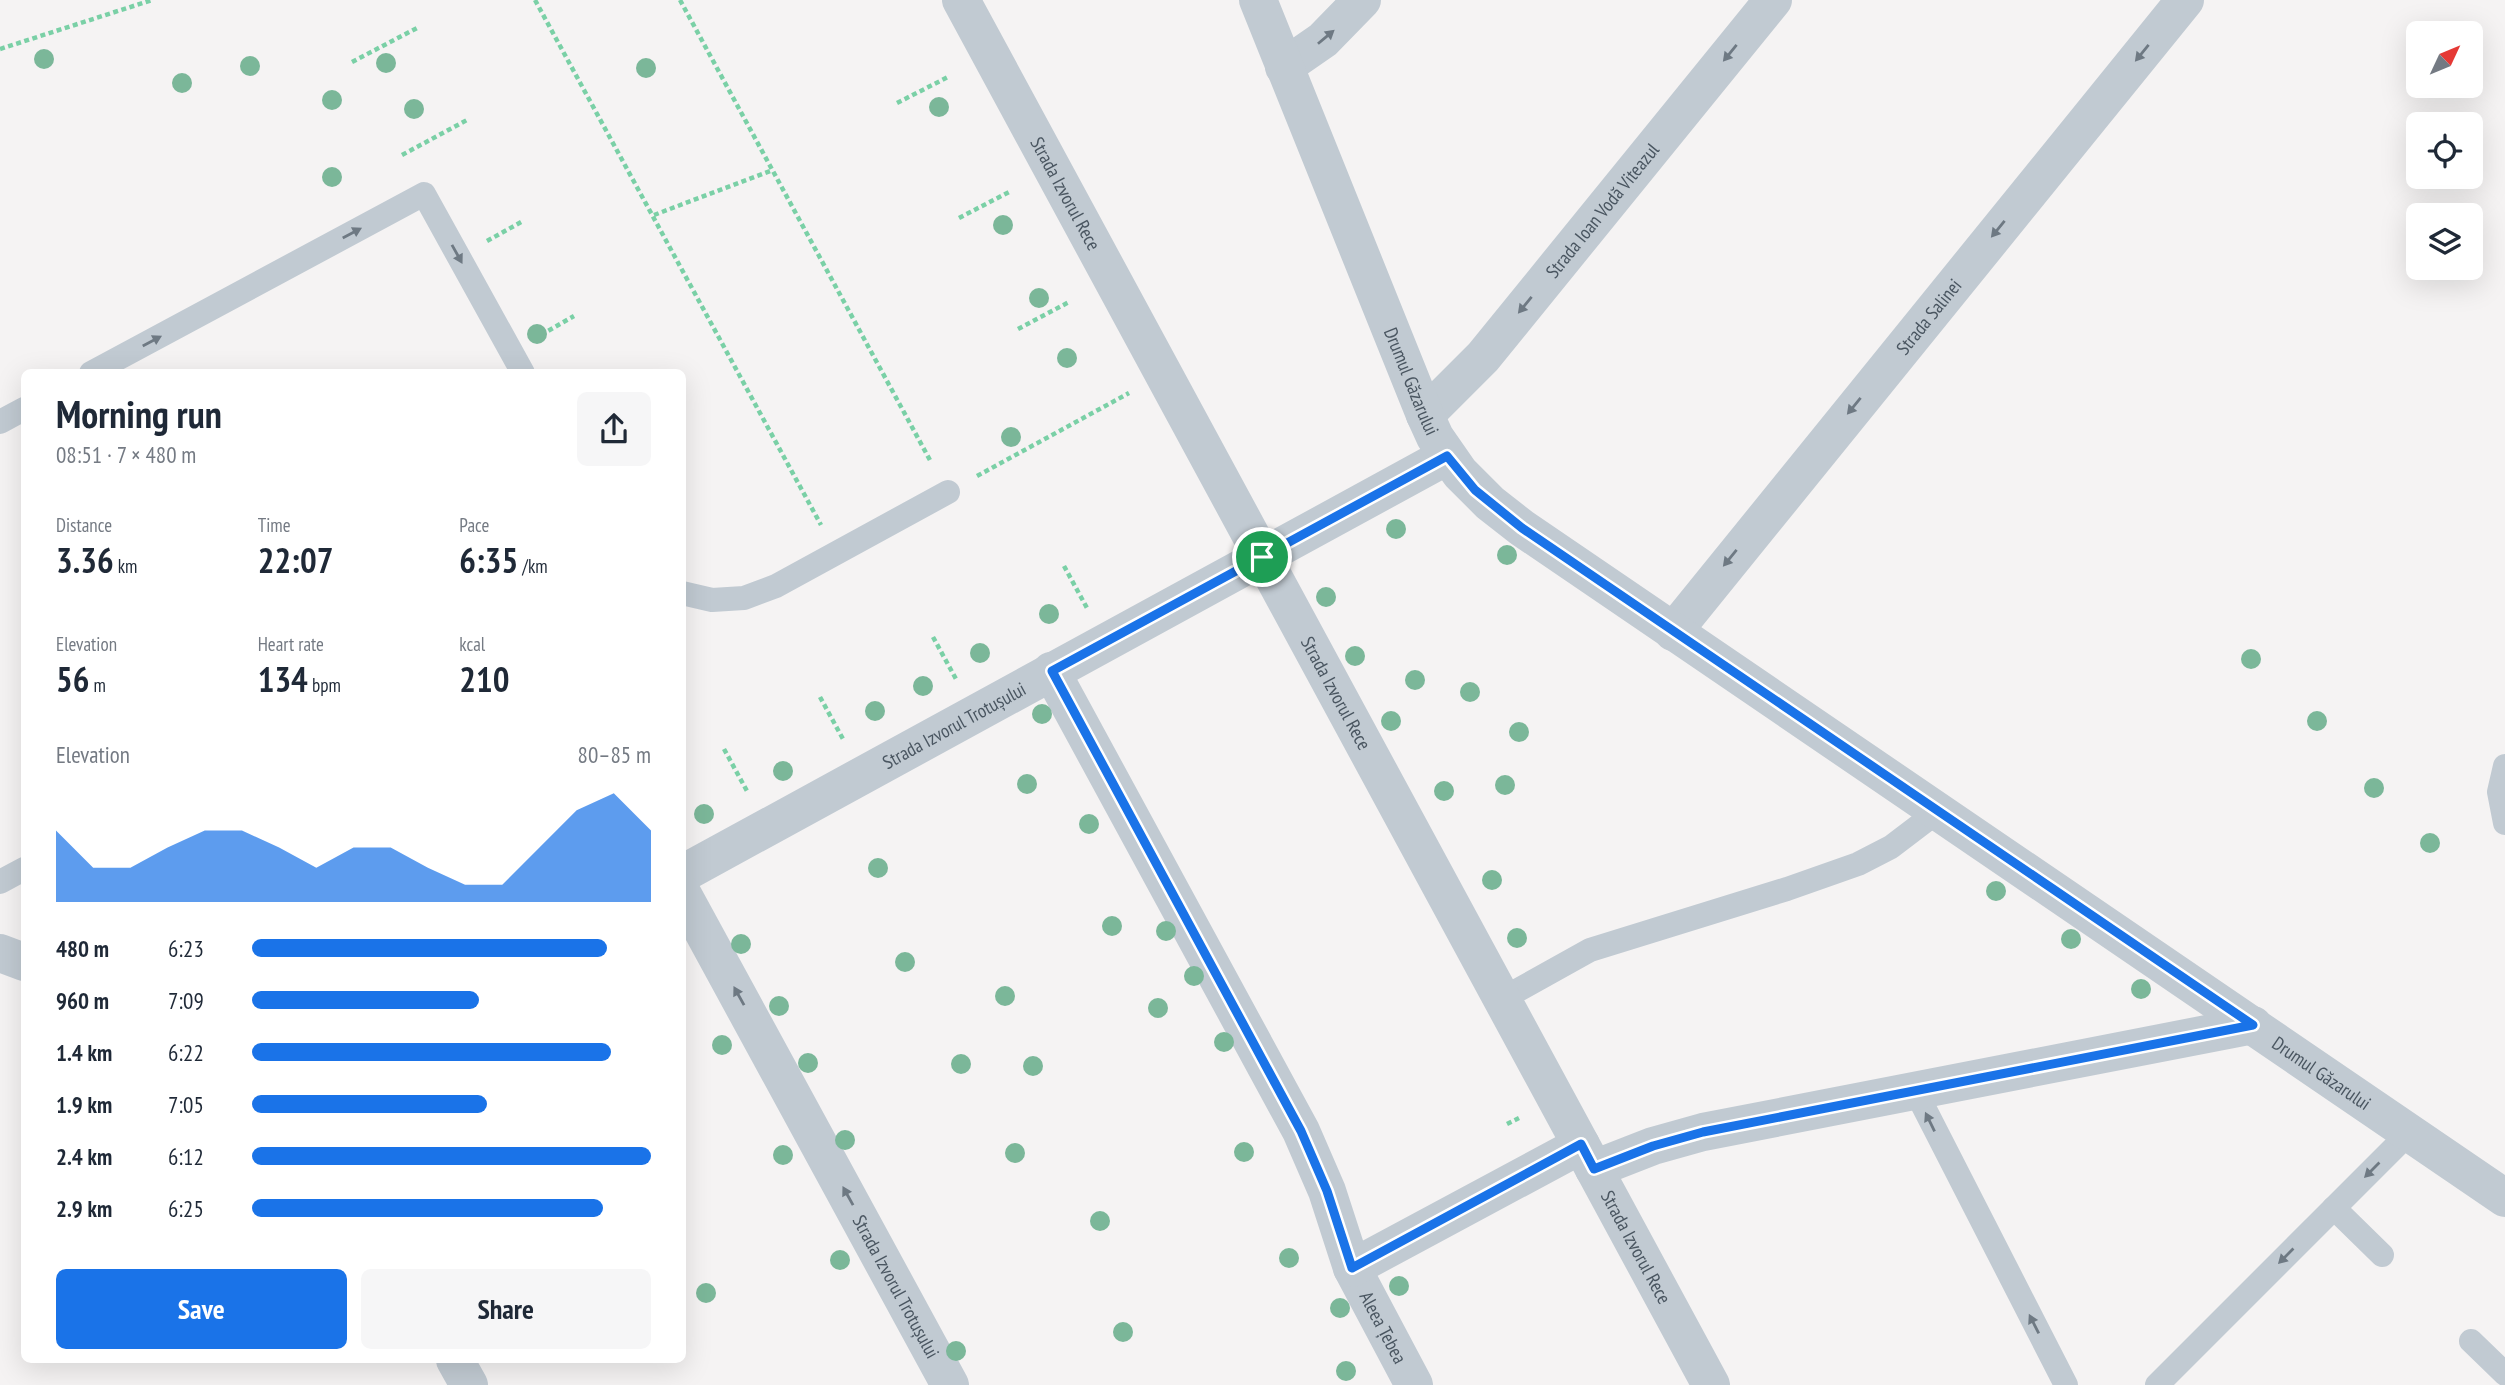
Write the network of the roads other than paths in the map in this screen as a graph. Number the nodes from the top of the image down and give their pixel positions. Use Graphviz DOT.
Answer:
graph roads {
  1 [pos="961,0"];
  2 [pos="1258,0"];
  3 [pos="1362,0"];
  4 [pos="1773,0"];
  5 [pos="2185,0"];
  6 [pos="1284,67"];
  7 [pos="98,369"];
  8 [pos="521,369"];
  9 [pos="21,411"];
  10 [pos="1425,415"];
  11 [pos="0,422"];
  12 [pos="1447,456"];
  13 [pos="948,492"];
  14 [pos="1262,557"];
  15 [pos="686,594"];
  16 [pos="1673,632"];
  17 [pos="1052,671"];
  18 [pos="2505,766"];
  19 [pos="1937,812"];
  20 [pos="2505,822"];
  21 [pos="21,871"];
  22 [pos="686,872"];
  23 [pos="0,883"];
  24 [pos="686,900"];
  25 [pos="0,954"];
  26 [pos="21,961"];
  27 [pos="1502,999"];
  28 [pos="2253,1025"];
  29 [pos="1915,1090"];
  30 [pos="2410,1132"];
  31 [pos="1587,1157"];
  32 [pos="2505,1198"];
  33 [pos="2334,1208"];
  34 [pos="2382,1255"];
  35 [pos="1352,1268"];
  36 [pos="2471,1341"];
  37 [pos="457,1363"];
  38 [pos="2505,1374"];
  39 [pos="469,1385"];
  40 [pos="950,1385"];
  41 [pos="1413,1385"];
  42 [pos="1711,1385"];
  43 [pos="2066,1385"];
  44 [pos="2157,1385"];
  1 -- 14 [label="street, Strada Izvorul Rece"];
  2 -- 6 [label="street, Drumul Găzarului"];
  6 -- 3 [label="street, one-way"];
  4 -- 10 [label="street, Strada Ioan Vodă Viteazul, one-way"];
  5 -- 16 [label="street, Strada Salinei, one-way"];
  6 -- 10 [label="street, Drumul Găzarului"];
  7 -- 8 [label="lane, one-way"];
  9 -- 11 [label="lane"];
  10 -- 12 [label="street, Drumul Găzarului"];
  12 -- 14 [label="street, Strada Izvorul Trotușului"];
  12 -- 16 [label="street, Drumul Găzarului"];
  13 -- 15 [label="lane"];
  14 -- 17 [label="street, Strada Izvorul Trotușului"];
  14 -- 27 [label="street, Strada Izvorul Rece"];
  16 -- 19 [label="street, Drumul Găzarului"];
  17 -- 22 [label="street, Strada Izvorul Trotușului"];
  17 -- 35 [label="street, Aleea Țebea"];
  18 -- 20 [label="lane"];
  19 -- 27 [label="lane"];
  19 -- 28 [label="street, Drumul Găzarului"];
  21 -- 23 [label="lane"];
  40 -- 24 [label="street, Strada Izvorul Trotușului, one-way"];
  25 -- 26 [label="street"];
  27 -- 31 [label="street, Strada Izvorul Rece"];
  28 -- 29 [label="street"];
  28 -- 30 [label="street, Drumul Găzarului"];
  29 -- 31 [label="street"];
  43 -- 29 [label="lane, one-way"];
  30 -- 32 [label="street, Drumul Găzarului"];
  30 -- 33 [label="lane, one-way"];
  31 -- 35 [label="street"];
  31 -- 42 [label="street, Strada Izvorul Rece"];
  33 -- 34 [label="lane"];
  33 -- 44 [label="lane, one-way"];
  35 -- 41 [label="street, Aleea Țebea"];
  36 -- 38 [label="lane"];
  37 -- 39 [label="street"];
}
